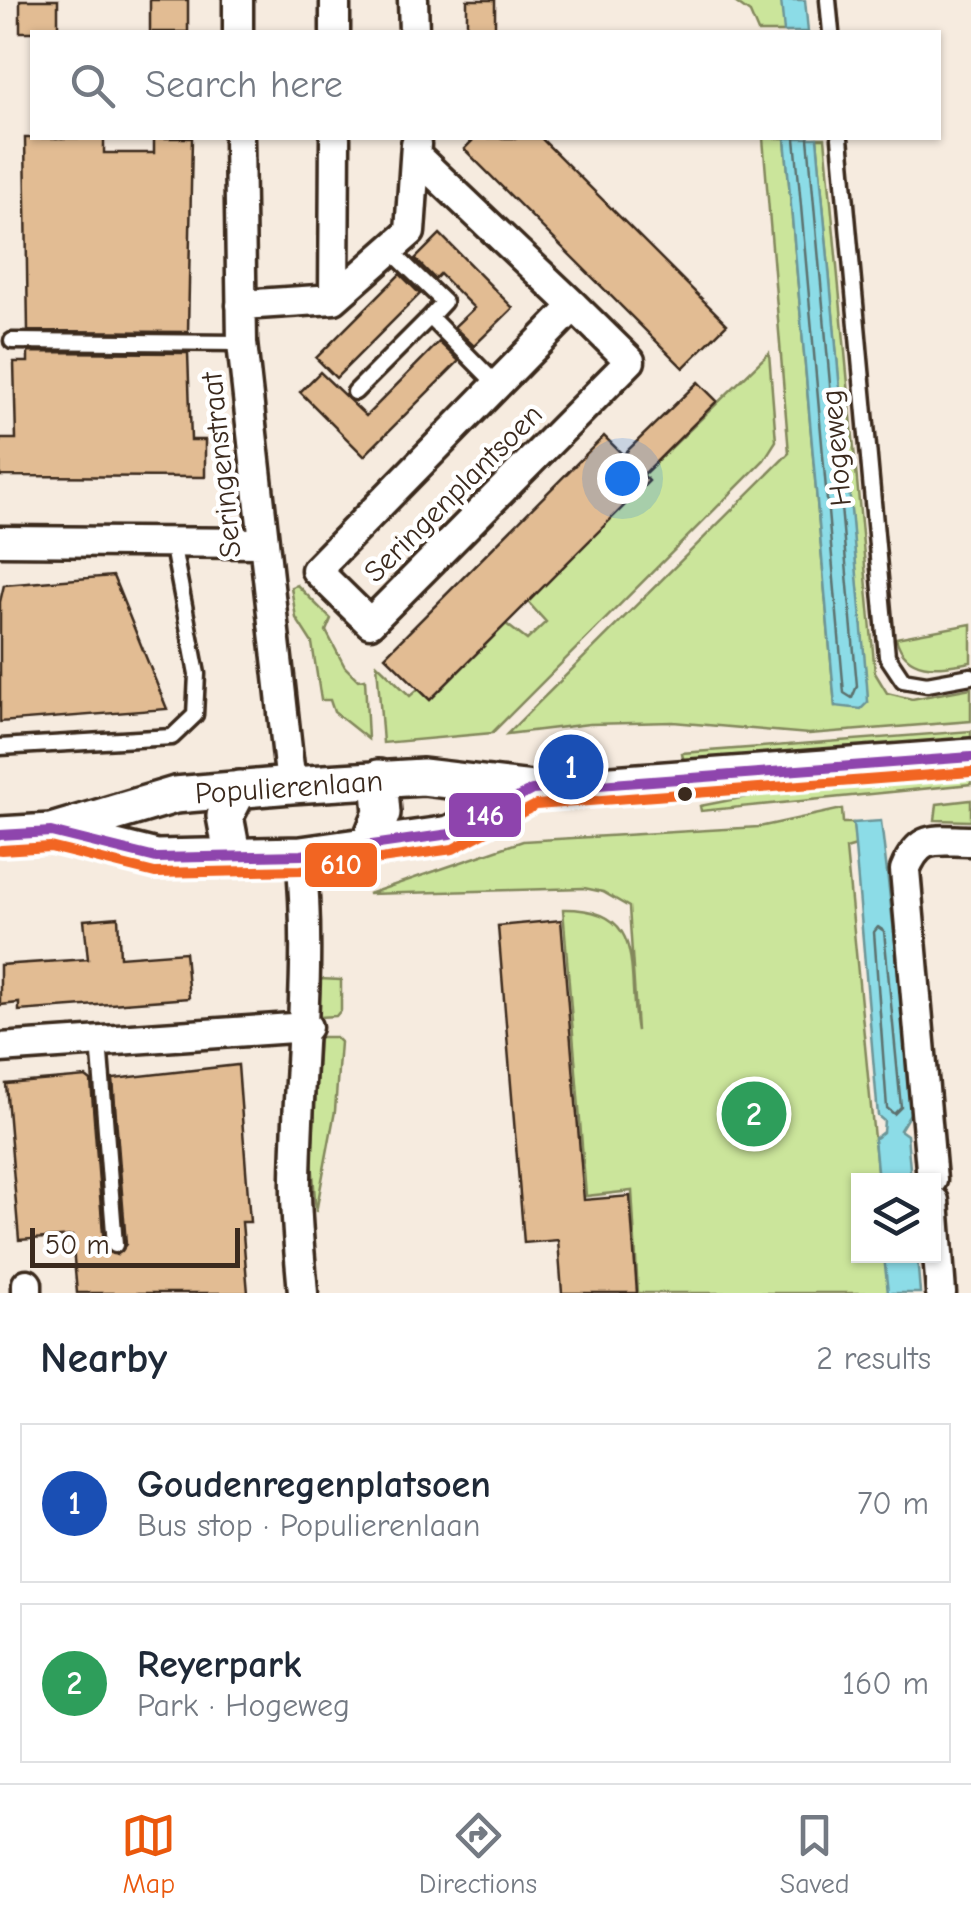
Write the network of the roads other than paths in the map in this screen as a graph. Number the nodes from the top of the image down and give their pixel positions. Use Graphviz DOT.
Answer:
graph roads {
  1 [pos="238,0"];
  2 [pos="335,0"];
  3 [pos="413,0"];
  4 [pos="828,0"];
  5 [pos="238,30"];
  6 [pos="335,30"];
  7 [pos="414,30"];
  8 [pos="831,30"];
  9 [pos="240,140"];
  10 [pos="335,140"];
  11 [pos="840,140"];
  12 [pos="416,147"];
  13 [pos="390,250"];
  14 [pos="334,299"];
  15 [pos="241,304"];
  16 [pos="574,306"];
  17 [pos="430,317"];
  18 [pos="12,340"];
  19 [pos="242,343"];
  20 [pos="497,385"];
  21 [pos="355,392"];
  22 [pos="0,541"];
  23 [pos="172,542"];
  24 [pos="261,543"];
  25 [pos="971,676"];
  26 [pos="0,747"];
  27 [pos="971,757"];
  28 [pos="379,778"];
  29 [pos="291,784"];
  30 [pos="239,789"];
  31 [pos="532,790"];
  32 [pos="51,832"];
  33 [pos="0,835"];
  34 [pos="971,841"];
  35 [pos="368,847"];
  36 [pos="301,855"];
  37 [pos="233,858"];
  38 [pos="307,1026"];
  39 [pos="99,1041"];
  40 [pos="0,1048"];
  41 [pos="931,1173"];
  42 [pos="114,1245"];
  43 [pos="939,1263"];
  44 [pos="303,1293"];
  45 [pos="941,1293"];
  1 -- 5 [label="street"];
  2 -- 6 [label="street"];
  3 -- 7 [label="street"];
  4 -- 8 [label="lane"];
  9 -- 15 [label="street, Seringenstraat"];
  10 -- 14 [label="street"];
  11 -- 25 [label="lane, Hogeweg"];
  12 -- 13 [label="street, Seringenplantsoen"];
  12 -- 16 [label="street, Seringenplantsoen"];
  13 -- 14 [label="street, Seringenplantsoen"];
  13 -- 17 [label="lane"];
  14 -- 15 [label="street"];
  15 -- 19 [label="street, Seringenstraat"];
  16 -- 20 [label="street, Seringenplantsoen"];
  16 -- 20 [label="street, Seringenplantsoen"];
  17 -- 20 [label="lane"];
  17 -- 21 [label="lane"];
  18 -- 19 [label="lane"];
  19 -- 24 [label="street, Seringenstraat"];
  22 -- 23 [label="street"];
  23 -- 24 [label="street"];
  23 -- 26 [label="lane"];
  24 -- 29 [label="street, Seringenstraat"];
  27 -- 31 [label="street, Populierenlaan"];
  28 -- 29 [label="street, Populierenlaan"];
  28 -- 31 [label="street, Populierenlaan"];
  28 -- 35 [label="street"];
  29 -- 30 [label="street, Populierenlaan"];
  30 -- 32 [label="street, Populierenlaan"];
  30 -- 37 [label="street"];
  31 -- 35 [label="street, Populierenlaan"];
  32 -- 33 [label="street, Populierenlaan"];
  32 -- 37 [label="street, Populierenlaan"];
  34 -- 41 [label="street"];
  35 -- 36 [label="street, Populierenlaan"];
  36 -- 37 [label="street, Populierenlaan"];
  36 -- 38 [label="street"];
  38 -- 39 [label="street"];
  38 -- 44 [label="street"];
  39 -- 40 [label="street"];
  39 -- 42 [label="lane"];
  43 -- 45 [label="street"];
}
